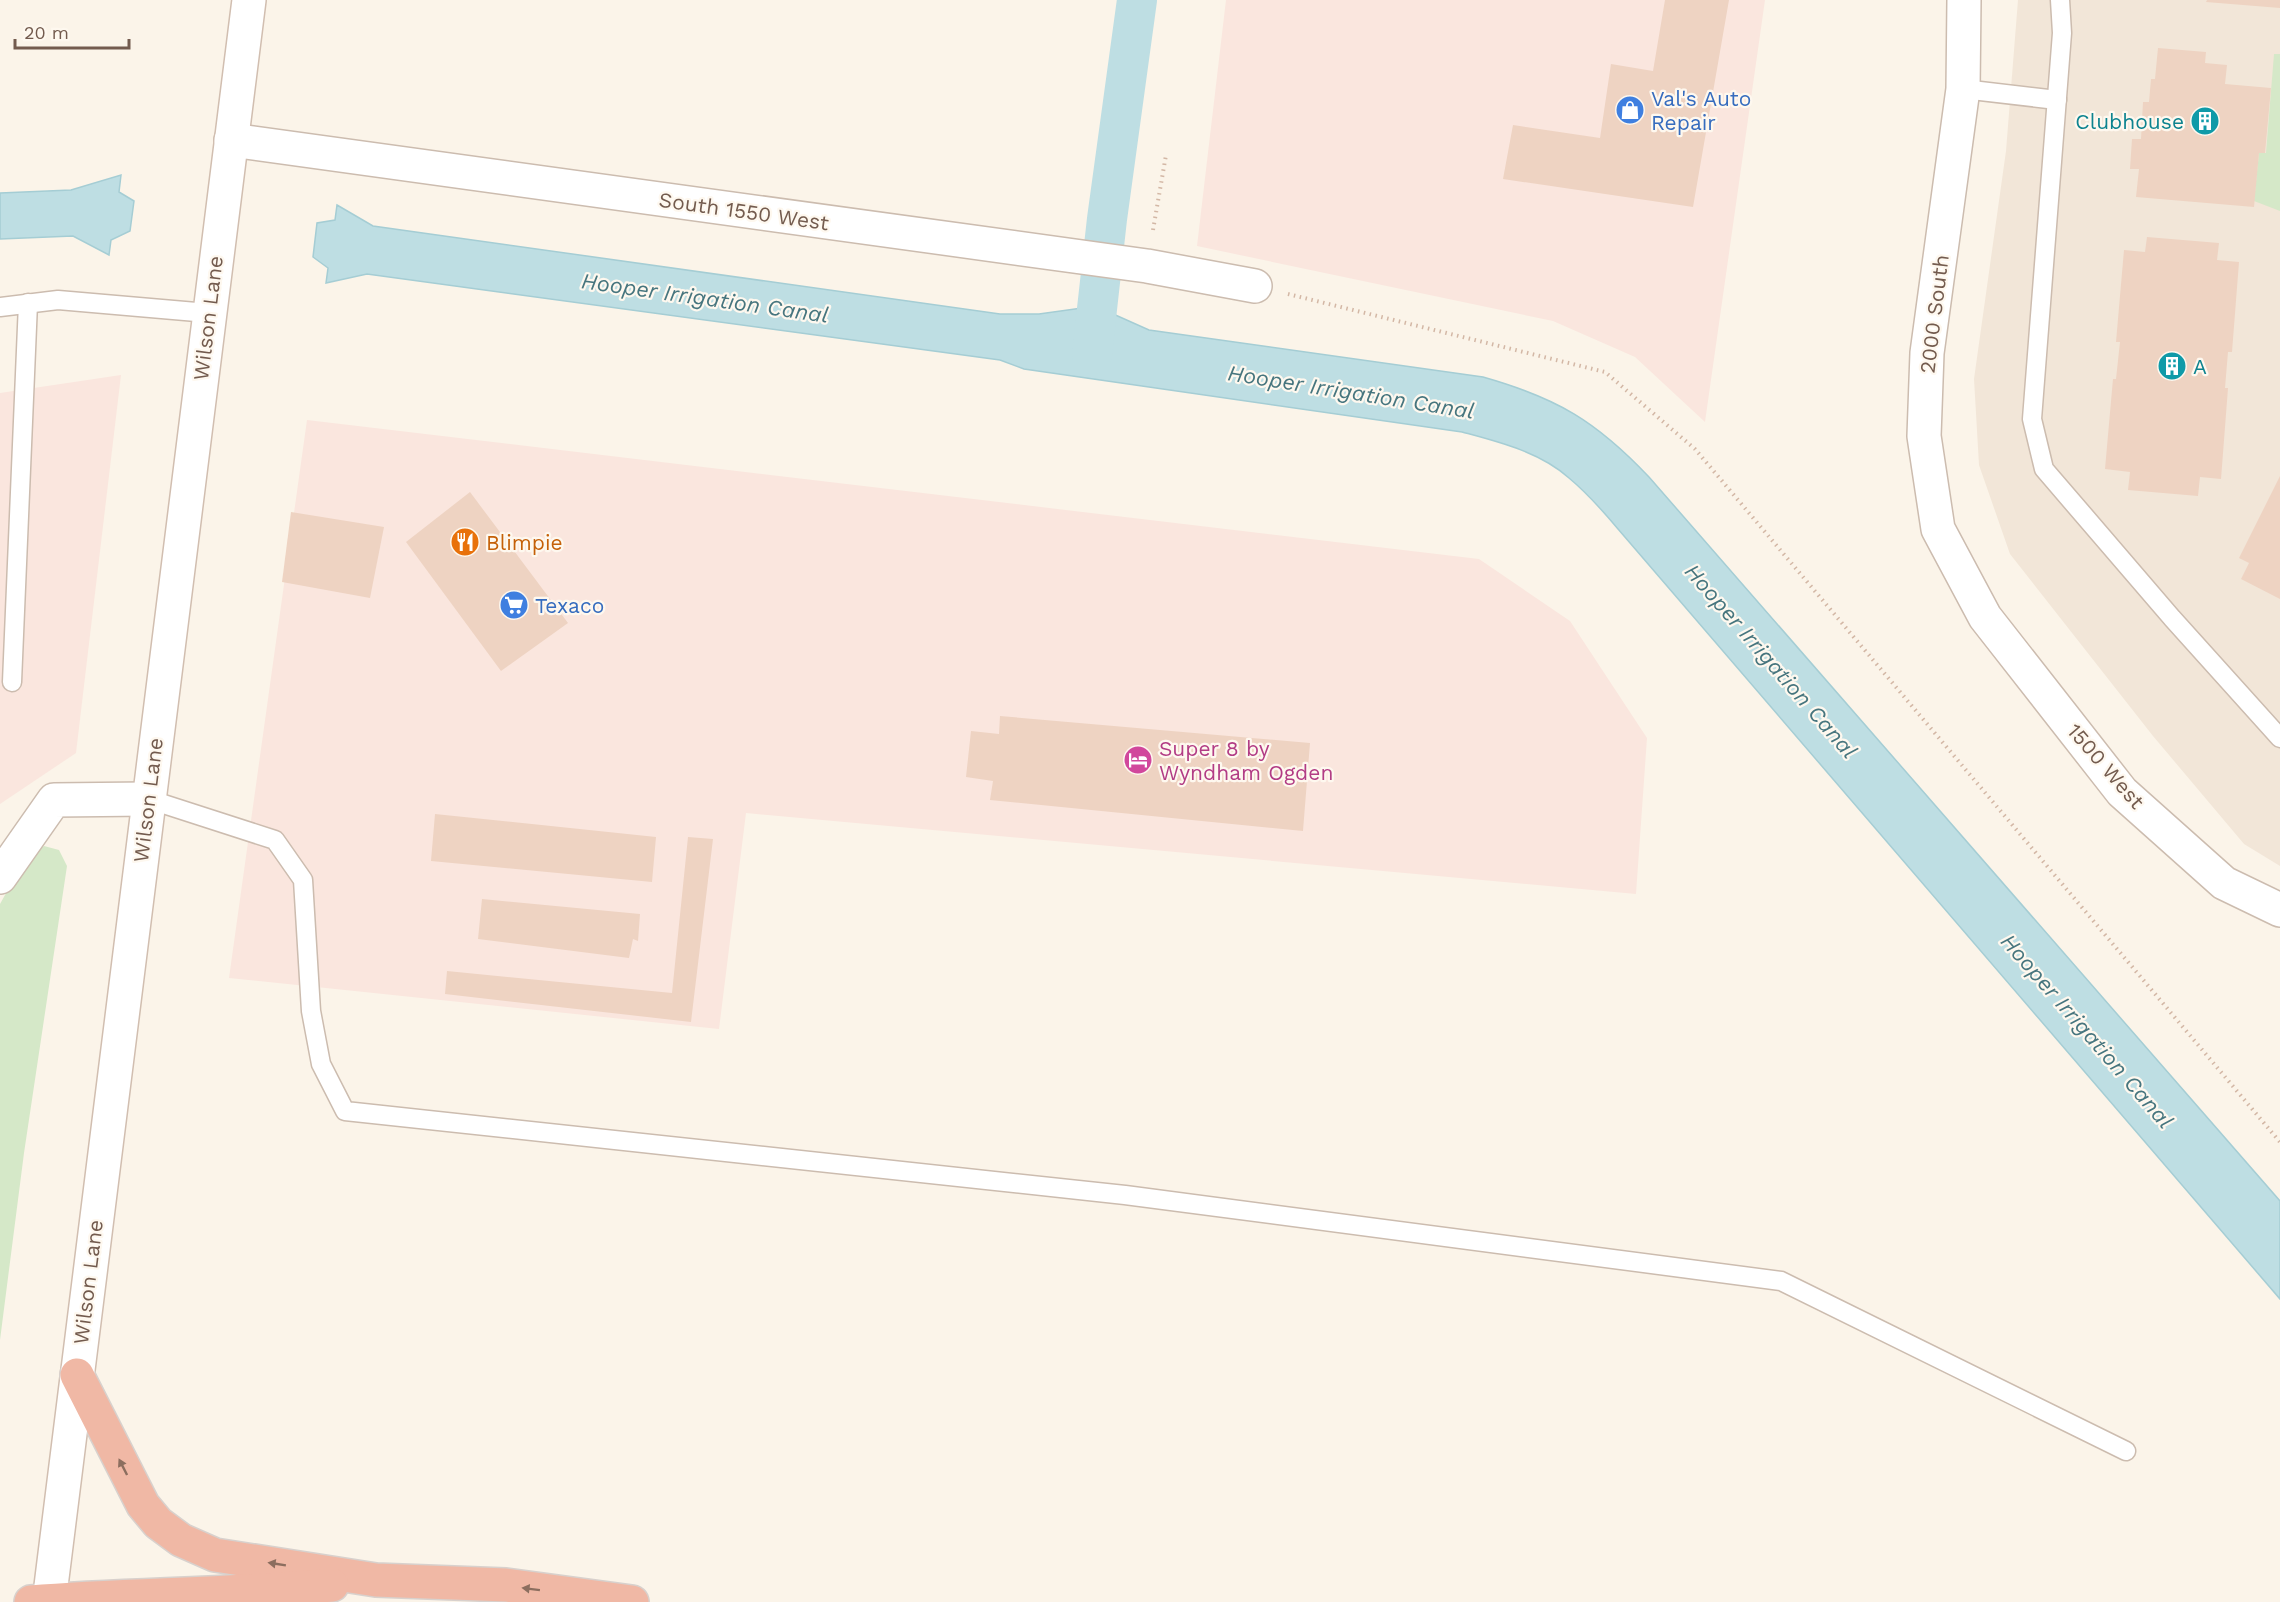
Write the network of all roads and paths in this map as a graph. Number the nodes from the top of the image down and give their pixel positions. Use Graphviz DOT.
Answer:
graph roads {
  1 [pos="249,0"];
  2 [pos="1964,0"];
  3 [pos="2060,0"];
  4 [pos="1963,89"];
  5 [pos="2056,100"];
  6 [pos="231,140"];
  7 [pos="1166,155"];
  8 [pos="1147,266"];
  9 [pos="1255,286"];
  10 [pos="28,303"];
  11 [pos="0,307"];
  12 [pos="208,313"];
  13 [pos="1985,617"];
  14 [pos="12,682"];
  15 [pos="2280,738"];
  16 [pos="148,799"];
  17 [pos="0,877"];
  18 [pos="2280,910"];
  19 [pos="2280,1142"];
  20 [pos="77,1375"];
  21 [pos="2126,1451"];
  22 [pos="376,1580"];
  23 [pos="43,1602"];
  24 [pos="632,1602"];
  1 -- 6 [label="street, Wilson Lane"];
  2 -- 4 [label="street, 2000 South"];
  3 -- 5 [label="lane"];
  4 -- 5 [label="lane"];
  4 -- 13 [label="street, 2000 South"];
  5 -- 15 [label="lane"];
  6 -- 8 [label="street, South 1550 West"];
  6 -- 12 [label="street, Wilson Lane"];
  7 -- 8 [label="path"];
  8 -- 9 [label="street, South 1550 West"];
  9 -- 19 [label="path"];
  10 -- 11 [label="lane"];
  10 -- 12 [label="lane"];
  10 -- 14 [label="lane"];
  12 -- 16 [label="street, Wilson Lane"];
  13 -- 18 [label="street, 1500 West"];
  16 -- 17 [label="street"];
  16 -- 20 [label="street, Wilson Lane"];
  16 -- 21 [label="lane"];
  22 -- 20 [label="highway, one-way"];
  20 -- 23 [label="street, Wilson Lane"];
  22 -- 23 [label="highway"];
  24 -- 22 [label="highway, one-way"];
}
